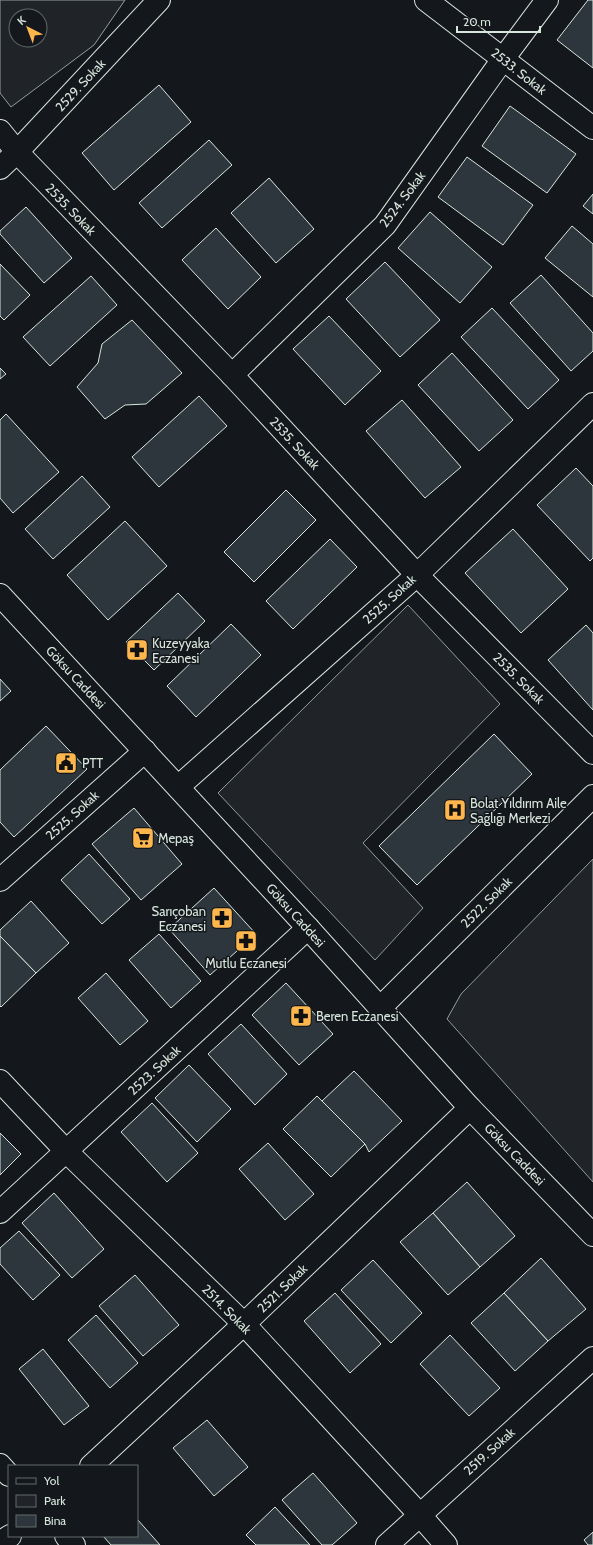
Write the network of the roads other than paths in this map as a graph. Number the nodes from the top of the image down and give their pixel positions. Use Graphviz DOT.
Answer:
graph roads {
  1 [pos="159,0"];
  2 [pos="426,0"];
  3 [pos="547,0"];
  4 [pos="503,59"];
  5 [pos="593,128"];
  6 [pos="0,131"];
  7 [pos="17,152"];
  8 [pos="0,168"];
  9 [pos="232,375"];
  10 [pos="593,404"];
  11 [pos="417,575"];
  12 [pos="0,595"];
  13 [pos="145,751"];
  14 [pos="593,753"];
  15 [pos="178,787"];
  16 [pos="593,796"];
  17 [pos="0,880"];
  18 [pos="308,928"];
  19 [pos="380,1008"];
  20 [pos="0,1081"];
  21 [pos="470,1108"];
  22 [pos="66,1151"];
  23 [pos="0,1212"];
  24 [pos="593,1236"];
  25 [pos="244,1324"];
  26 [pos="593,1358"];
  27 [pos="92,1465"];
  28 [pos="0,1466"];
  29 [pos="8,1474"];
  30 [pos="420,1514"];
  31 [pos="9,1537"];
  32 [pos="67,1537"];
  33 [pos="0,1543"];
  34 [pos="74,1545"];
  35 [pos="387,1545"];
  36 [pos="446,1545"];
  1 -- 7 [label="street, 2529. Sokak"];
  2 -- 4 [label="street, 2533. Sokak"];
  3 -- 4 [label="street, 2524. Sokak"];
  4 -- 5 [label="street, 2533. Sokak"];
  4 -- 9 [label="street, 2524. Sokak"];
  6 -- 7 [label="street, 2535. Sokak"];
  7 -- 8 [label="street, 2529. Sokak"];
  7 -- 9 [label="street, 2535. Sokak"];
  9 -- 11 [label="street, 2535. Sokak"];
  10 -- 11 [label="street, 2525. Sokak"];
  11 -- 14 [label="street, 2535. Sokak"];
  11 -- 15 [label="street, 2525. Sokak"];
  12 -- 13 [label="street, Göksu Caddesi"];
  13 -- 15 [label="street, Göksu Caddesi"];
  13 -- 17 [label="street, 2525. Sokak"];
  15 -- 18 [label="street, Göksu Caddesi"];
  16 -- 19 [label="street, 2522. Sokak"];
  18 -- 19 [label="street, Göksu Caddesi"];
  18 -- 22 [label="street, 2523. Sokak"];
  19 -- 21 [label="street, Göksu Caddesi"];
  20 -- 22 [label="street, 2514. Sokak"];
  21 -- 24 [label="street, Göksu Caddesi"];
  21 -- 25 [label="street, 2521. Sokak"];
  22 -- 23 [label="street, 2523. Sokak"];
  22 -- 25 [label="street, 2514. Sokak"];
  25 -- 27 [label="street, 2521. Sokak"];
  25 -- 30 [label="street, 2514. Sokak"];
  26 -- 30 [label="street, 2519. Sokak"];
  28 -- 29 [label="street"];
  30 -- 35 [label="street, 2519. Sokak"];
  30 -- 36 [label="street, 2514. Sokak"];
  31 -- 33 [label="street"];
  32 -- 34 [label="street"];
}
